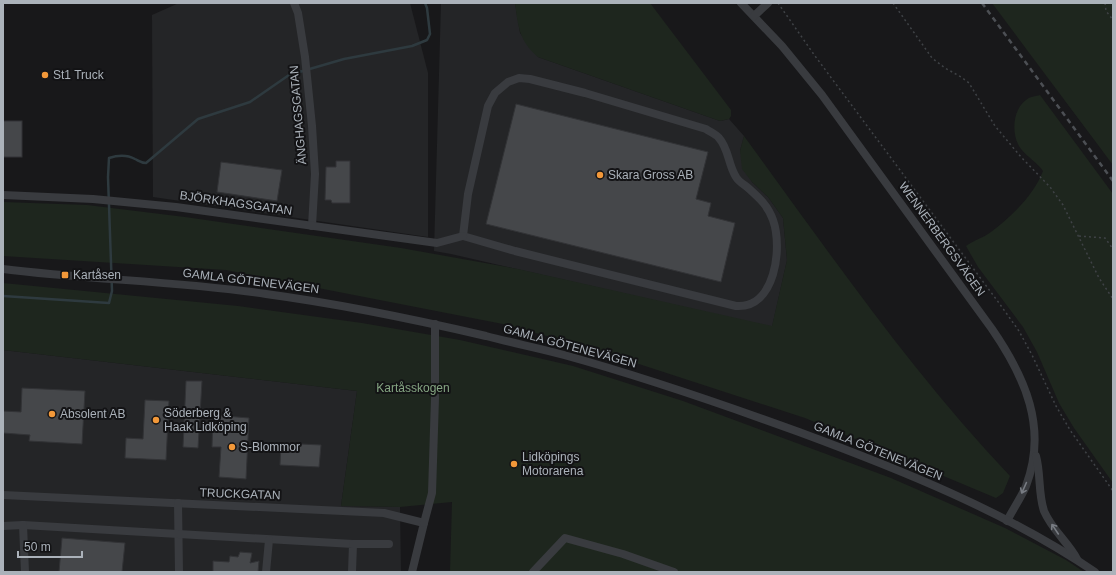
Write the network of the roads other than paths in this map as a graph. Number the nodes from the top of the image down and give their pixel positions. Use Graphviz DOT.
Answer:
graph roads {
  1 [pos="294,3"];
  2 [pos="741,3"];
  3 [pos="768,3"];
  4 [pos="754,16"];
  5 [pos="3,195"];
  6 [pos="312,226"];
  7 [pos="463,236"];
  8 [pos="3,269"];
  9 [pos="435,324"];
  10 [pos="1035,453"];
  11 [pos="3,496"];
  12 [pos="178,503"];
  13 [pos="1007,521"];
  14 [pos="424,523"];
  15 [pos="23,525"];
  16 [pos="3,526"];
  17 [pos="178,535"];
  18 [pos="268,540"];
  19 [pos="353,544"];
  20 [pos="390,544"];
  21 [pos="1077,560"];
  22 [pos="25,572"];
  23 [pos="179,572"];
  24 [pos="266,572"];
  25 [pos="352,572"];
  26 [pos="412,572"];
  27 [pos="533,572"];
  28 [pos="674,572"];
  29 [pos="1095,572"];
  1 -- 6 [label="street, ÄNGHAGSGATAN"];
  2 -- 4 [label="street, WENNERBERGSVÄGEN"];
  3 -- 4 [label="street"];
  4 -- 10 [label="street, WENNERBERGSVÄGEN"];
  5 -- 6 [label="street, BJÖRKHAGSGATAN"];
  6 -- 7 [label="street, BJÖRKHAGSGATAN"];
  7 -- 7 [label="street"];
  8 -- 9 [label="street, GAMLA GÖTENEVÄGEN"];
  9 -- 13 [label="street, GAMLA GÖTENEVÄGEN"];
  9 -- 14 [label="street"];
  10 -- 13 [label="street, WENNERBERGSVÄGEN, one-way"];
  21 -- 10 [label="street, one-way"];
  11 -- 12 [label="street, TRUCKGATAN"];
  12 -- 14 [label="street, TRUCKGATAN"];
  12 -- 17 [label="street"];
  13 -- 21 [label="street, GAMLA GÖTENEVÄGEN"];
  14 -- 26 [label="street"];
  15 -- 16 [label="street"];
  15 -- 17 [label="street"];
  15 -- 22 [label="street"];
  17 -- 18 [label="street"];
  17 -- 23 [label="street"];
  18 -- 19 [label="street"];
  18 -- 24 [label="street"];
  19 -- 20 [label="street"];
  19 -- 25 [label="street"];
  21 -- 29 [label="street, GAMLA GÖTENEVÄGEN"];
  27 -- 28 [label="street"];
}
